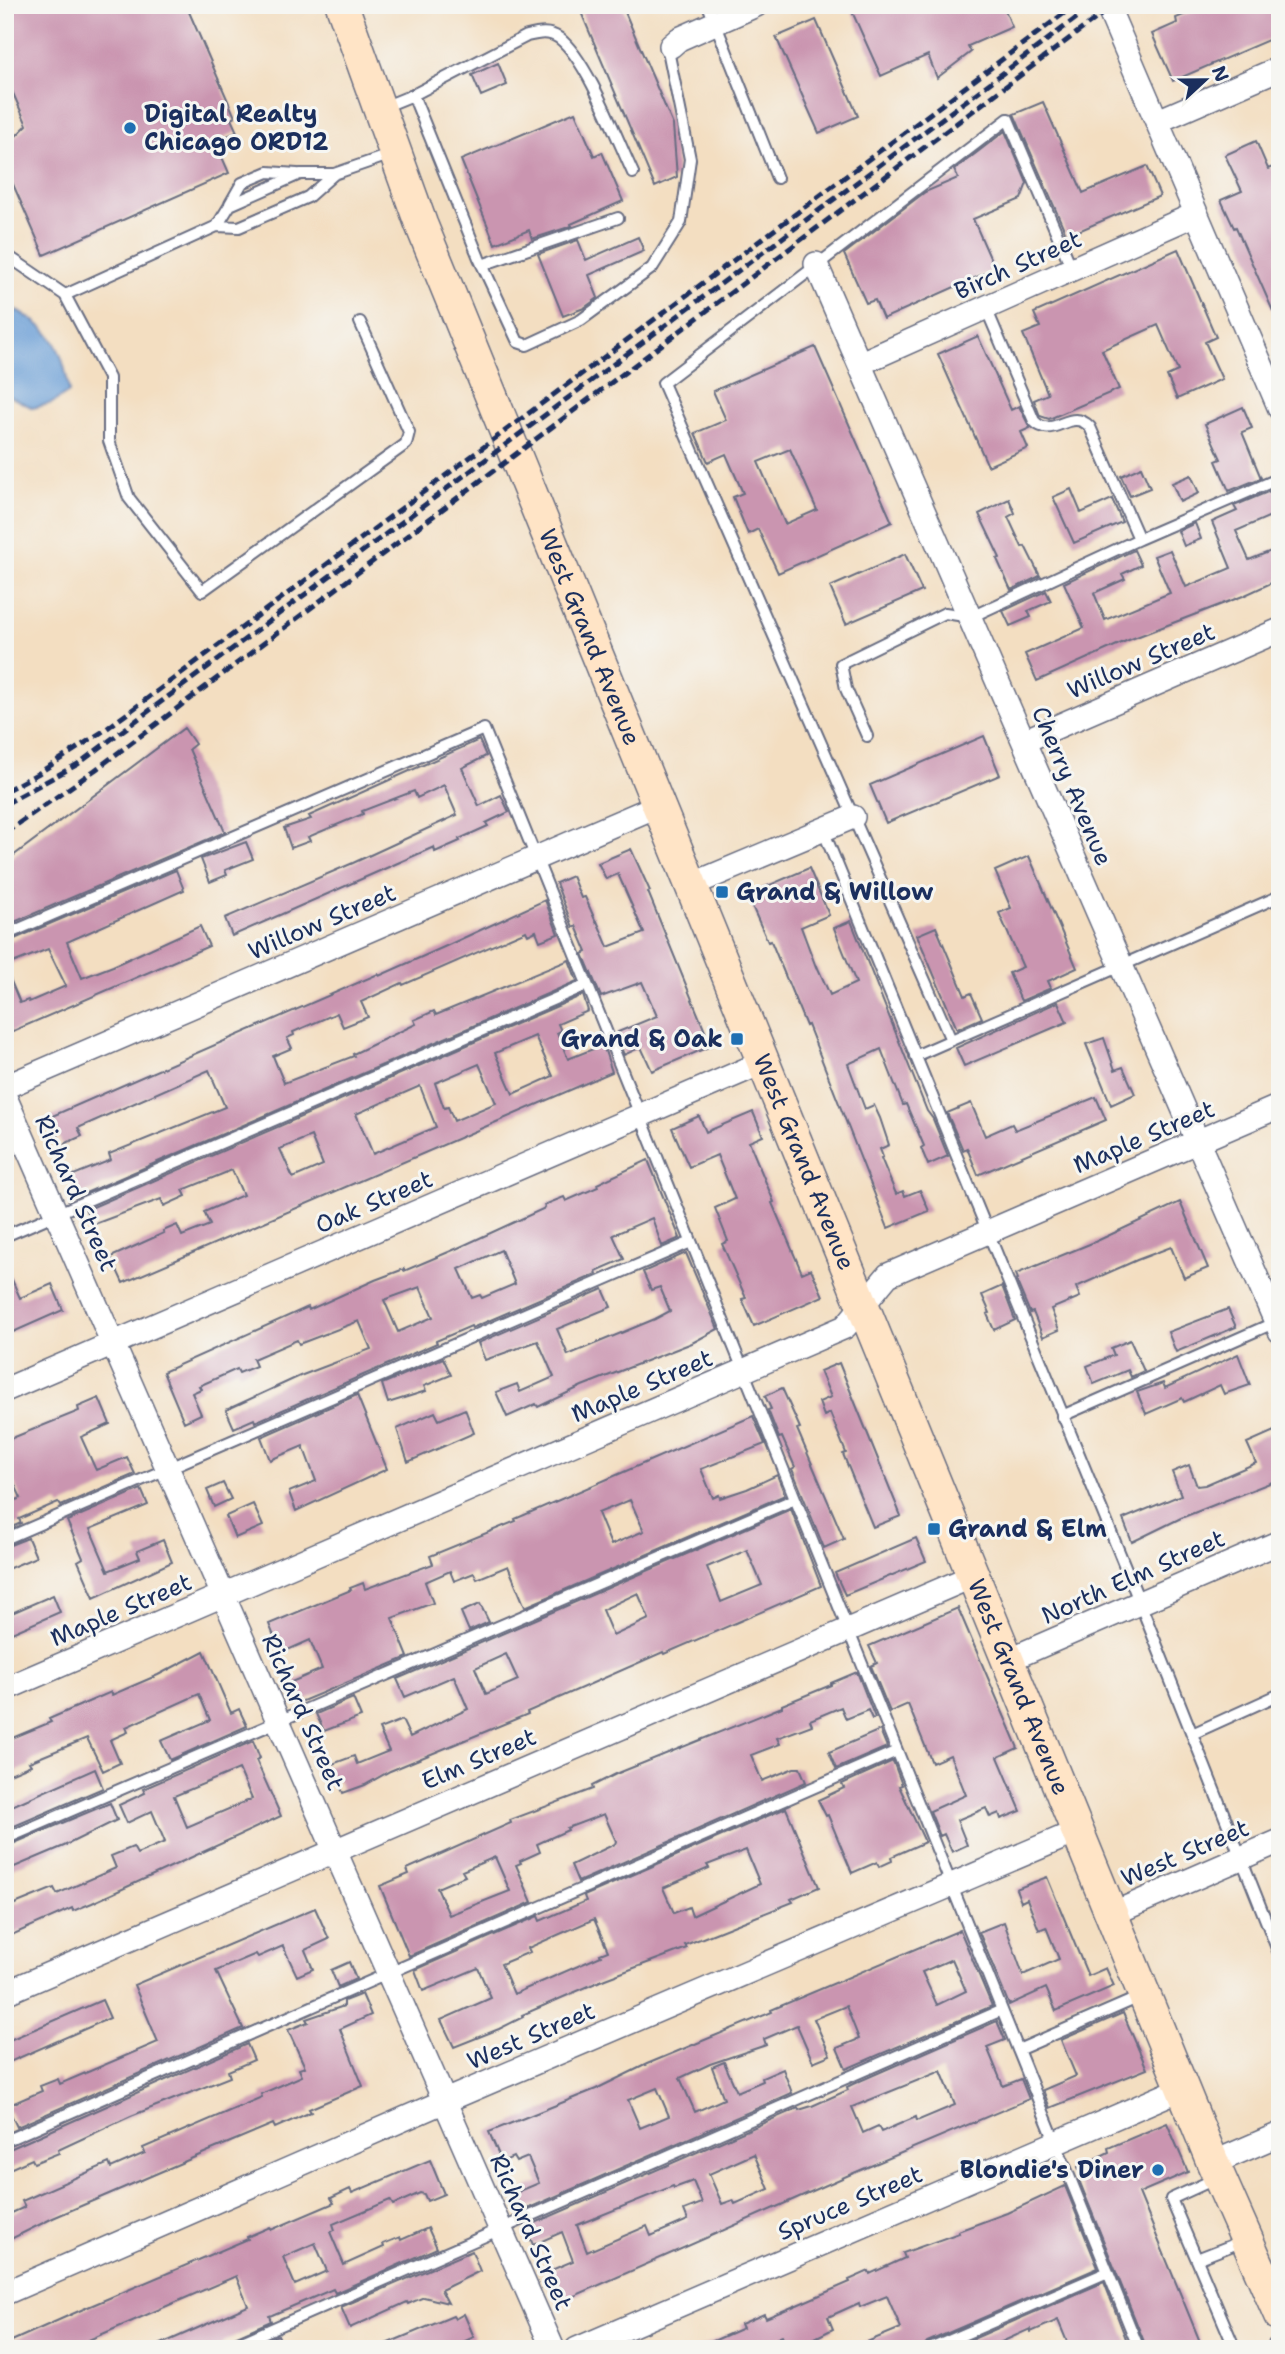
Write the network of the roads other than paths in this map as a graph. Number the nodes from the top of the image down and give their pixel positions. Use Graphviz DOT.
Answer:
graph roads {
  1 [pos="342,5"];
  2 [pos="756,5"];
  3 [pos="1107,5"];
  4 [pos="711,15"];
  5 [pos="671,47"];
  6 [pos="1280,68"];
  7 [pos="413,95"];
  8 [pos="379,109"];
  9 [pos="1158,121"];
  10 [pos="394,153"];
  11 [pos="633,173"];
  12 [pos="334,174"];
  13 [pos="777,178"];
  14 [pos="1196,214"];
  15 [pos="618,218"];
  16 [pos="217,226"];
  17 [pos="5,254"];
  18 [pos="816,264"];
  19 [pos="482,265"];
  20 [pos="1072,269"];
  21 [pos="65,295"];
  22 [pos="986,307"];
  23 [pos="360,322"];
  24 [pos="861,363"];
  25 [pos="1280,409"];
  26 [pos="1280,478"];
  27 [pos="1139,539"];
  28 [pos="971,617"];
  29 [pos="1280,630"];
  30 [pos="867,736"];
  31 [pos="1024,741"];
  32 [pos="659,806"];
  33 [pos="853,817"];
  34 [pos="823,830"];
  35 [pos="536,859"];
  36 [pos="691,885"];
  37 [pos="1280,896"];
  38 [pos="5,935"];
  39 [pos="1122,966"];
  40 [pos="587,985"];
  41 [pos="951,1040"];
  42 [pos="915,1056"];
  43 [pos="764,1062"];
  44 [pos="5,1087"];
  45 [pos="5,1097"];
  46 [pos="1280,1106"];
  47 [pos="640,1116"];
  48 [pos="1198,1142"];
  49 [pos="56,1214"];
  50 [pos="986,1233"];
  51 [pos="5,1236"];
  52 [pos="691,1242"];
  53 [pos="863,1304"];
  54 [pos="1278,1326"];
  55 [pos="113,1343"];
  56 [pos="743,1371"];
  57 [pos="5,1390"];
  58 [pos="1062,1416"];
  59 [pos="168,1468"];
  60 [pos="795,1499"];
  61 [pos="5,1539"];
  62 [pos="1280,1542"];
  63 [pos="973,1576"];
  64 [pos="223,1595"];
  65 [pos="1140,1603"];
  66 [pos="848,1630"];
  67 [pos="1008,1660"];
  68 [pos="5,1689"];
  69 [pos="1280,1694"];
  70 [pos="278,1721"];
  71 [pos="1192,1734"];
  72 [pos="897,1751"];
  73 [pos="1078,1831"];
  74 [pos="5,1839"];
  75 [pos="1280,1841"];
  76 [pos="334,1849"];
  77 [pos="1241,1858"];
  78 [pos="951,1885"];
  79 [pos="1112,1914"];
  80 [pos="1280,1956"];
  81 [pos="389,1974"];
  82 [pos="5,1993"];
  83 [pos="1144,1994"];
  84 [pos="1002,2010"];
  85 [pos="1018,2050"];
  86 [pos="1183,2088"];
  87 [pos="445,2101"];
  88 [pos="1280,2134"];
  89 [pos="5,2141"];
  90 [pos="1055,2143"];
  91 [pos="1217,2170"];
  92 [pos="501,2229"];
  93 [pos="1246,2240"];
  94 [pos="1197,2259"];
  95 [pos="1108,2272"];
  96 [pos="5,2293"];
  97 [pos="1280,2315"];
  98 [pos="226,2349"];
  99 [pos="553,2349"];
  100 [pos="577,2349"];
  101 [pos="930,2349"];
  102 [pos="1139,2349"];
  103 [pos="1235,2349"];
  1 -- 8 [label="main road, West Grand Avenue"];
  2 -- 4 [label="street"];
  3 -- 9 [label="street"];
  4 -- 5 [label="street"];
  4 -- 13 [label="lane"];
  5 -- 19 [label="lane"];
  6 -- 9 [label="street"];
  7 -- 8 [label="lane"];
  7 -- 11 [label="lane"];
  7 -- 19 [label="lane"];
  8 -- 10 [label="main road, West Grand Avenue"];
  9 -- 14 [label="street"];
  10 -- 12 [label="lane"];
  10 -- 32 [label="main road, West Grand Avenue"];
  12 -- 16 [label="lane"];
  12 -- 16 [label="lane"];
  14 -- 20 [label="street, Birch Street"];
  14 -- 25 [label="street"];
  15 -- 19 [label="lane"];
  16 -- 21 [label="lane"];
  17 -- 21 [label="lane"];
  18 -- 20 [label="lane"];
  18 -- 24 [label="street, Cherry Avenue"];
  18 -- 33 [label="lane"];
  20 -- 22 [label="street, Birch Street"];
  21 -- 23 [label="lane"];
  22 -- 24 [label="street, Birch Street"];
  22 -- 27 [label="lane"];
  24 -- 28 [label="street, Cherry Avenue"];
  26 -- 27 [label="lane"];
  27 -- 28 [label="lane"];
  28 -- 30 [label="lane"];
  28 -- 31 [label="street, Cherry Avenue"];
  29 -- 31 [label="street, Willow Street"];
  31 -- 39 [label="street, Cherry Avenue"];
  32 -- 35 [label="street, Willow Street"];
  32 -- 36 [label="main road, West Grand Avenue"];
  33 -- 34 [label="street"];
  33 -- 41 [label="lane"];
  34 -- 36 [label="street"];
  34 -- 42 [label="lane"];
  35 -- 38 [label="lane"];
  35 -- 40 [label="lane"];
  35 -- 44 [label="street, Willow Street"];
  36 -- 43 [label="main road, West Grand Avenue"];
  37 -- 39 [label="lane"];
  39 -- 41 [label="lane"];
  39 -- 48 [label="street, Cherry Avenue"];
  40 -- 47 [label="lane"];
  40 -- 49 [label="lane"];
  41 -- 42 [label="lane"];
  42 -- 50 [label="lane"];
  43 -- 47 [label="street, Oak Street"];
  43 -- 53 [label="main road, West Grand Avenue"];
  45 -- 49 [label="street, Richard Street"];
  46 -- 48 [label="street, Maple Street"];
  47 -- 52 [label="lane"];
  47 -- 55 [label="street, Oak Street"];
  48 -- 50 [label="street, Maple Street"];
  48 -- 54 [label="street, Cherry Avenue"];
  49 -- 51 [label="lane"];
  49 -- 55 [label="street, Richard Street"];
  50 -- 53 [label="street, Maple Street"];
  50 -- 58 [label="lane"];
  52 -- 56 [label="lane"];
  52 -- 59 [label="lane"];
  53 -- 56 [label="street, Maple Street"];
  53 -- 63 [label="main road, West Grand Avenue"];
  54 -- 58 [label="lane"];
  55 -- 57 [label="street, Oak Street"];
  55 -- 59 [label="street, Richard Street"];
  56 -- 60 [label="lane"];
  56 -- 64 [label="street, Maple Street"];
  58 -- 65 [label="lane"];
  59 -- 61 [label="lane"];
  59 -- 64 [label="street, Richard Street"];
  60 -- 66 [label="lane"];
  60 -- 70 [label="lane"];
  62 -- 65 [label="street, North Elm Street"];
  63 -- 66 [label="street, Elm Street"];
  63 -- 67 [label="main road, West Grand Avenue"];
  64 -- 68 [label="street, Maple Street"];
  64 -- 70 [label="street, Richard Street"];
  65 -- 67 [label="street, North Elm Street"];
  65 -- 71 [label="lane"];
  66 -- 72 [label="lane"];
  66 -- 76 [label="street, Elm Street"];
  67 -- 73 [label="main road, West Grand Avenue"];
  69 -- 71 [label="lane"];
  70 -- 74 [label="lane"];
  70 -- 76 [label="street, Richard Street"];
  71 -- 77 [label="lane"];
  72 -- 78 [label="lane"];
  72 -- 81 [label="lane"];
  73 -- 78 [label="street, West Street"];
  73 -- 79 [label="main road, West Grand Avenue"];
  75 -- 77 [label="street, West Street"];
  76 -- 81 [label="street, Richard Street"];
  76 -- 82 [label="street, Elm Street"];
  77 -- 79 [label="street, West Street"];
  77 -- 80 [label="lane"];
  78 -- 84 [label="lane"];
  78 -- 87 [label="street, West Street"];
  79 -- 83 [label="main road, West Grand Avenue"];
  81 -- 87 [label="street, Richard Street"];
  81 -- 89 [label="lane"];
  83 -- 85 [label="lane"];
  83 -- 86 [label="main road, West Grand Avenue"];
  84 -- 85 [label="lane"];
  84 -- 92 [label="lane"];
  85 -- 90 [label="lane"];
  86 -- 90 [label="street, Spruce Street"];
  86 -- 91 [label="main road, West Grand Avenue"];
  87 -- 92 [label="street, Richard Street"];
  87 -- 96 [label="street, West Street"];
  88 -- 91 [label="street"];
  90 -- 95 [label="lane"];
  90 -- 100 [label="street, Spruce Street"];
  91 -- 93 [label="main road, West Grand Avenue"];
  91 -- 94 [label="lane"];
  92 -- 98 [label="lane"];
  92 -- 99 [label="street, Richard Street"];
  93 -- 94 [label="lane"];
  93 -- 97 [label="main road, West Grand Avenue"];
  94 -- 103 [label="lane"];
  95 -- 101 [label="lane"];
  95 -- 102 [label="lane"];
}
